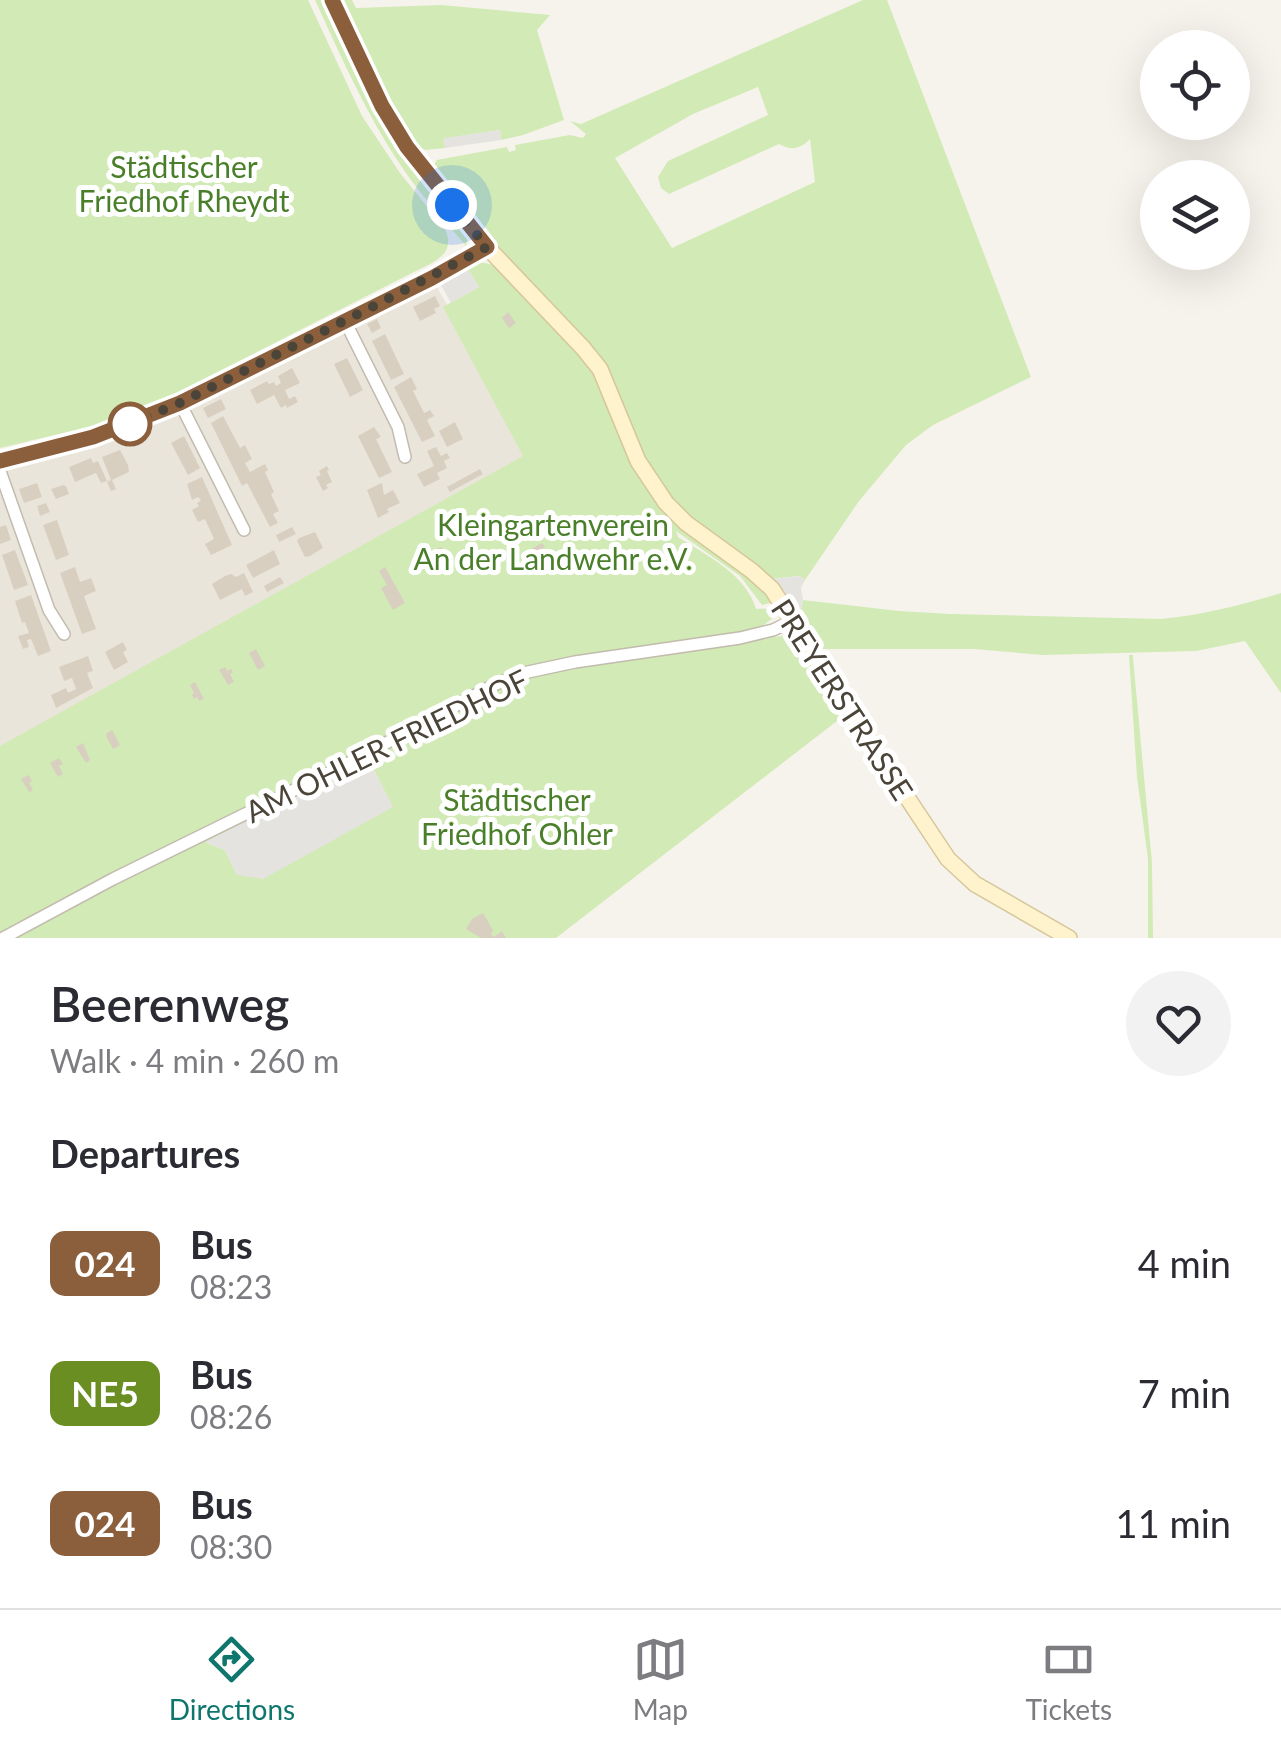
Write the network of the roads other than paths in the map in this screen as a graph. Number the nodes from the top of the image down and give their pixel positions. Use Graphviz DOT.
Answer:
graph roads {
  1 [pos="332,0"];
  2 [pos="487,247"];
  3 [pos="345,321"];
  4 [pos="180,403"];
  5 [pos="405,457"];
  6 [pos="0,461"];
  7 [pos="0,471"];
  8 [pos="244,530"];
  9 [pos="792,621"];
  10 [pos="64,634"];
  11 [pos="3,938"];
  12 [pos="1069,938"];
  1 -- 2 [label="main road, PREYERSTRASSE"];
  2 -- 3 [label="street"];
  2 -- 9 [label="main road, PREYERSTRASSE"];
  3 -- 4 [label="street"];
  3 -- 5 [label="street"];
  4 -- 6 [label="street"];
  4 -- 8 [label="street"];
  7 -- 10 [label="street"];
  9 -- 11 [label="street, AM OHLER FRIEDHOF"];
  9 -- 12 [label="main road, PREYERSTRASSE"];
}
